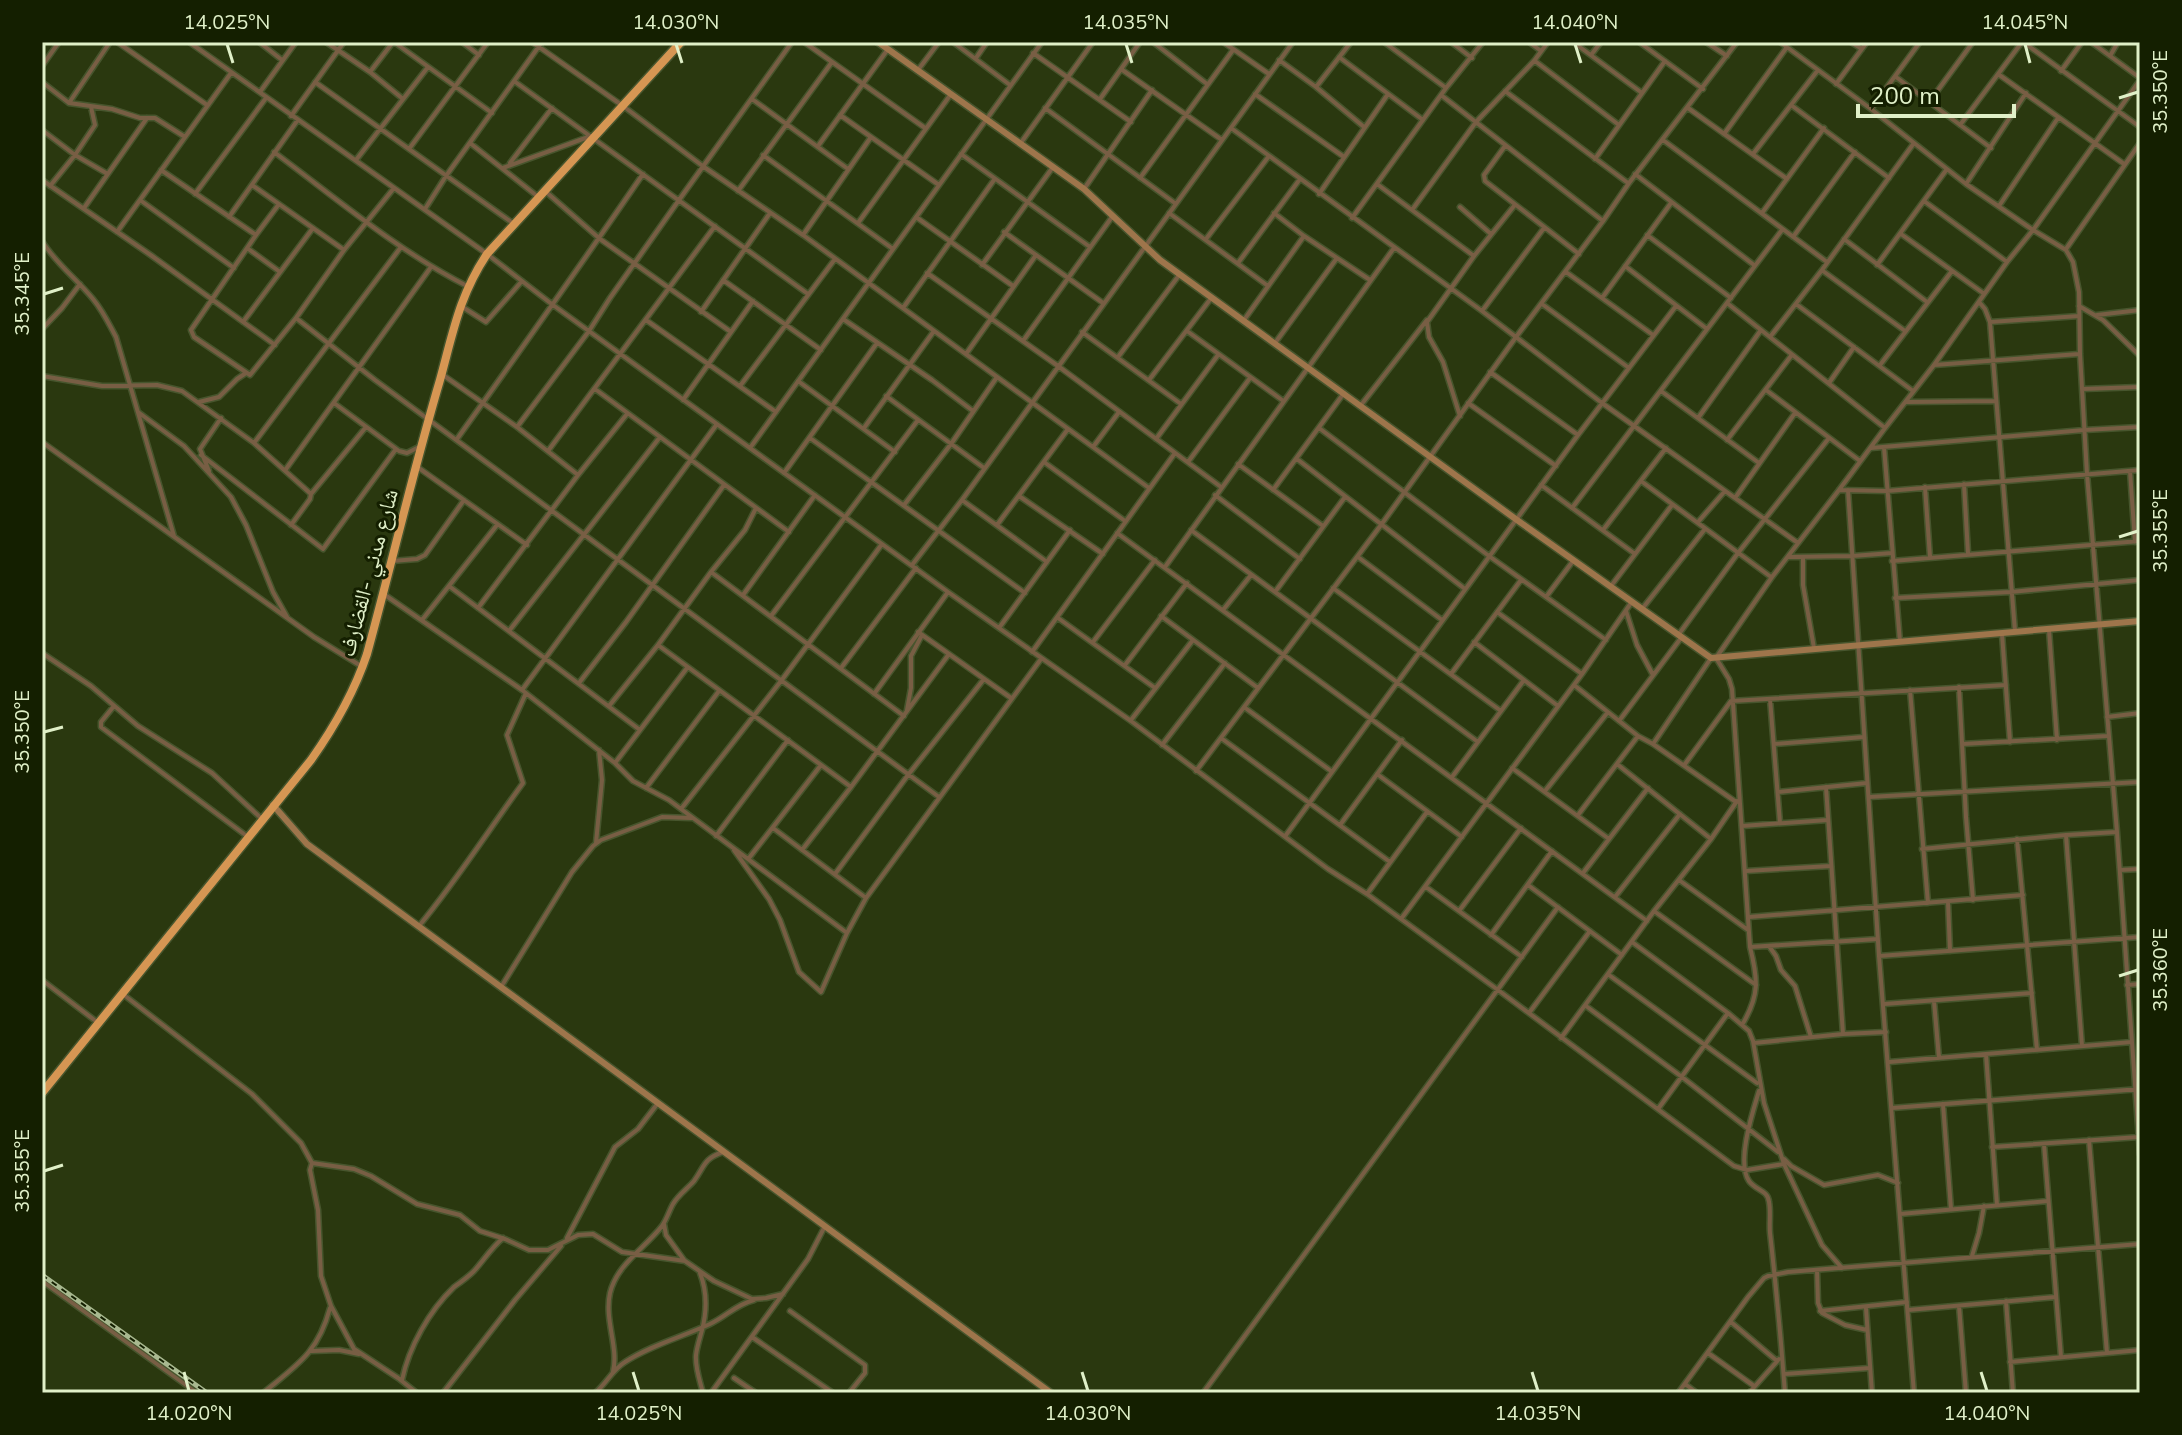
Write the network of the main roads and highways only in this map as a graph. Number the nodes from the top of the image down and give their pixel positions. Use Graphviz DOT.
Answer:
graph roads {
  1 [pos="681,42"];
  2 [pos="42,1093"];
  1 -- 2 [label="highway, شارع مدني -القضارف"];
}
